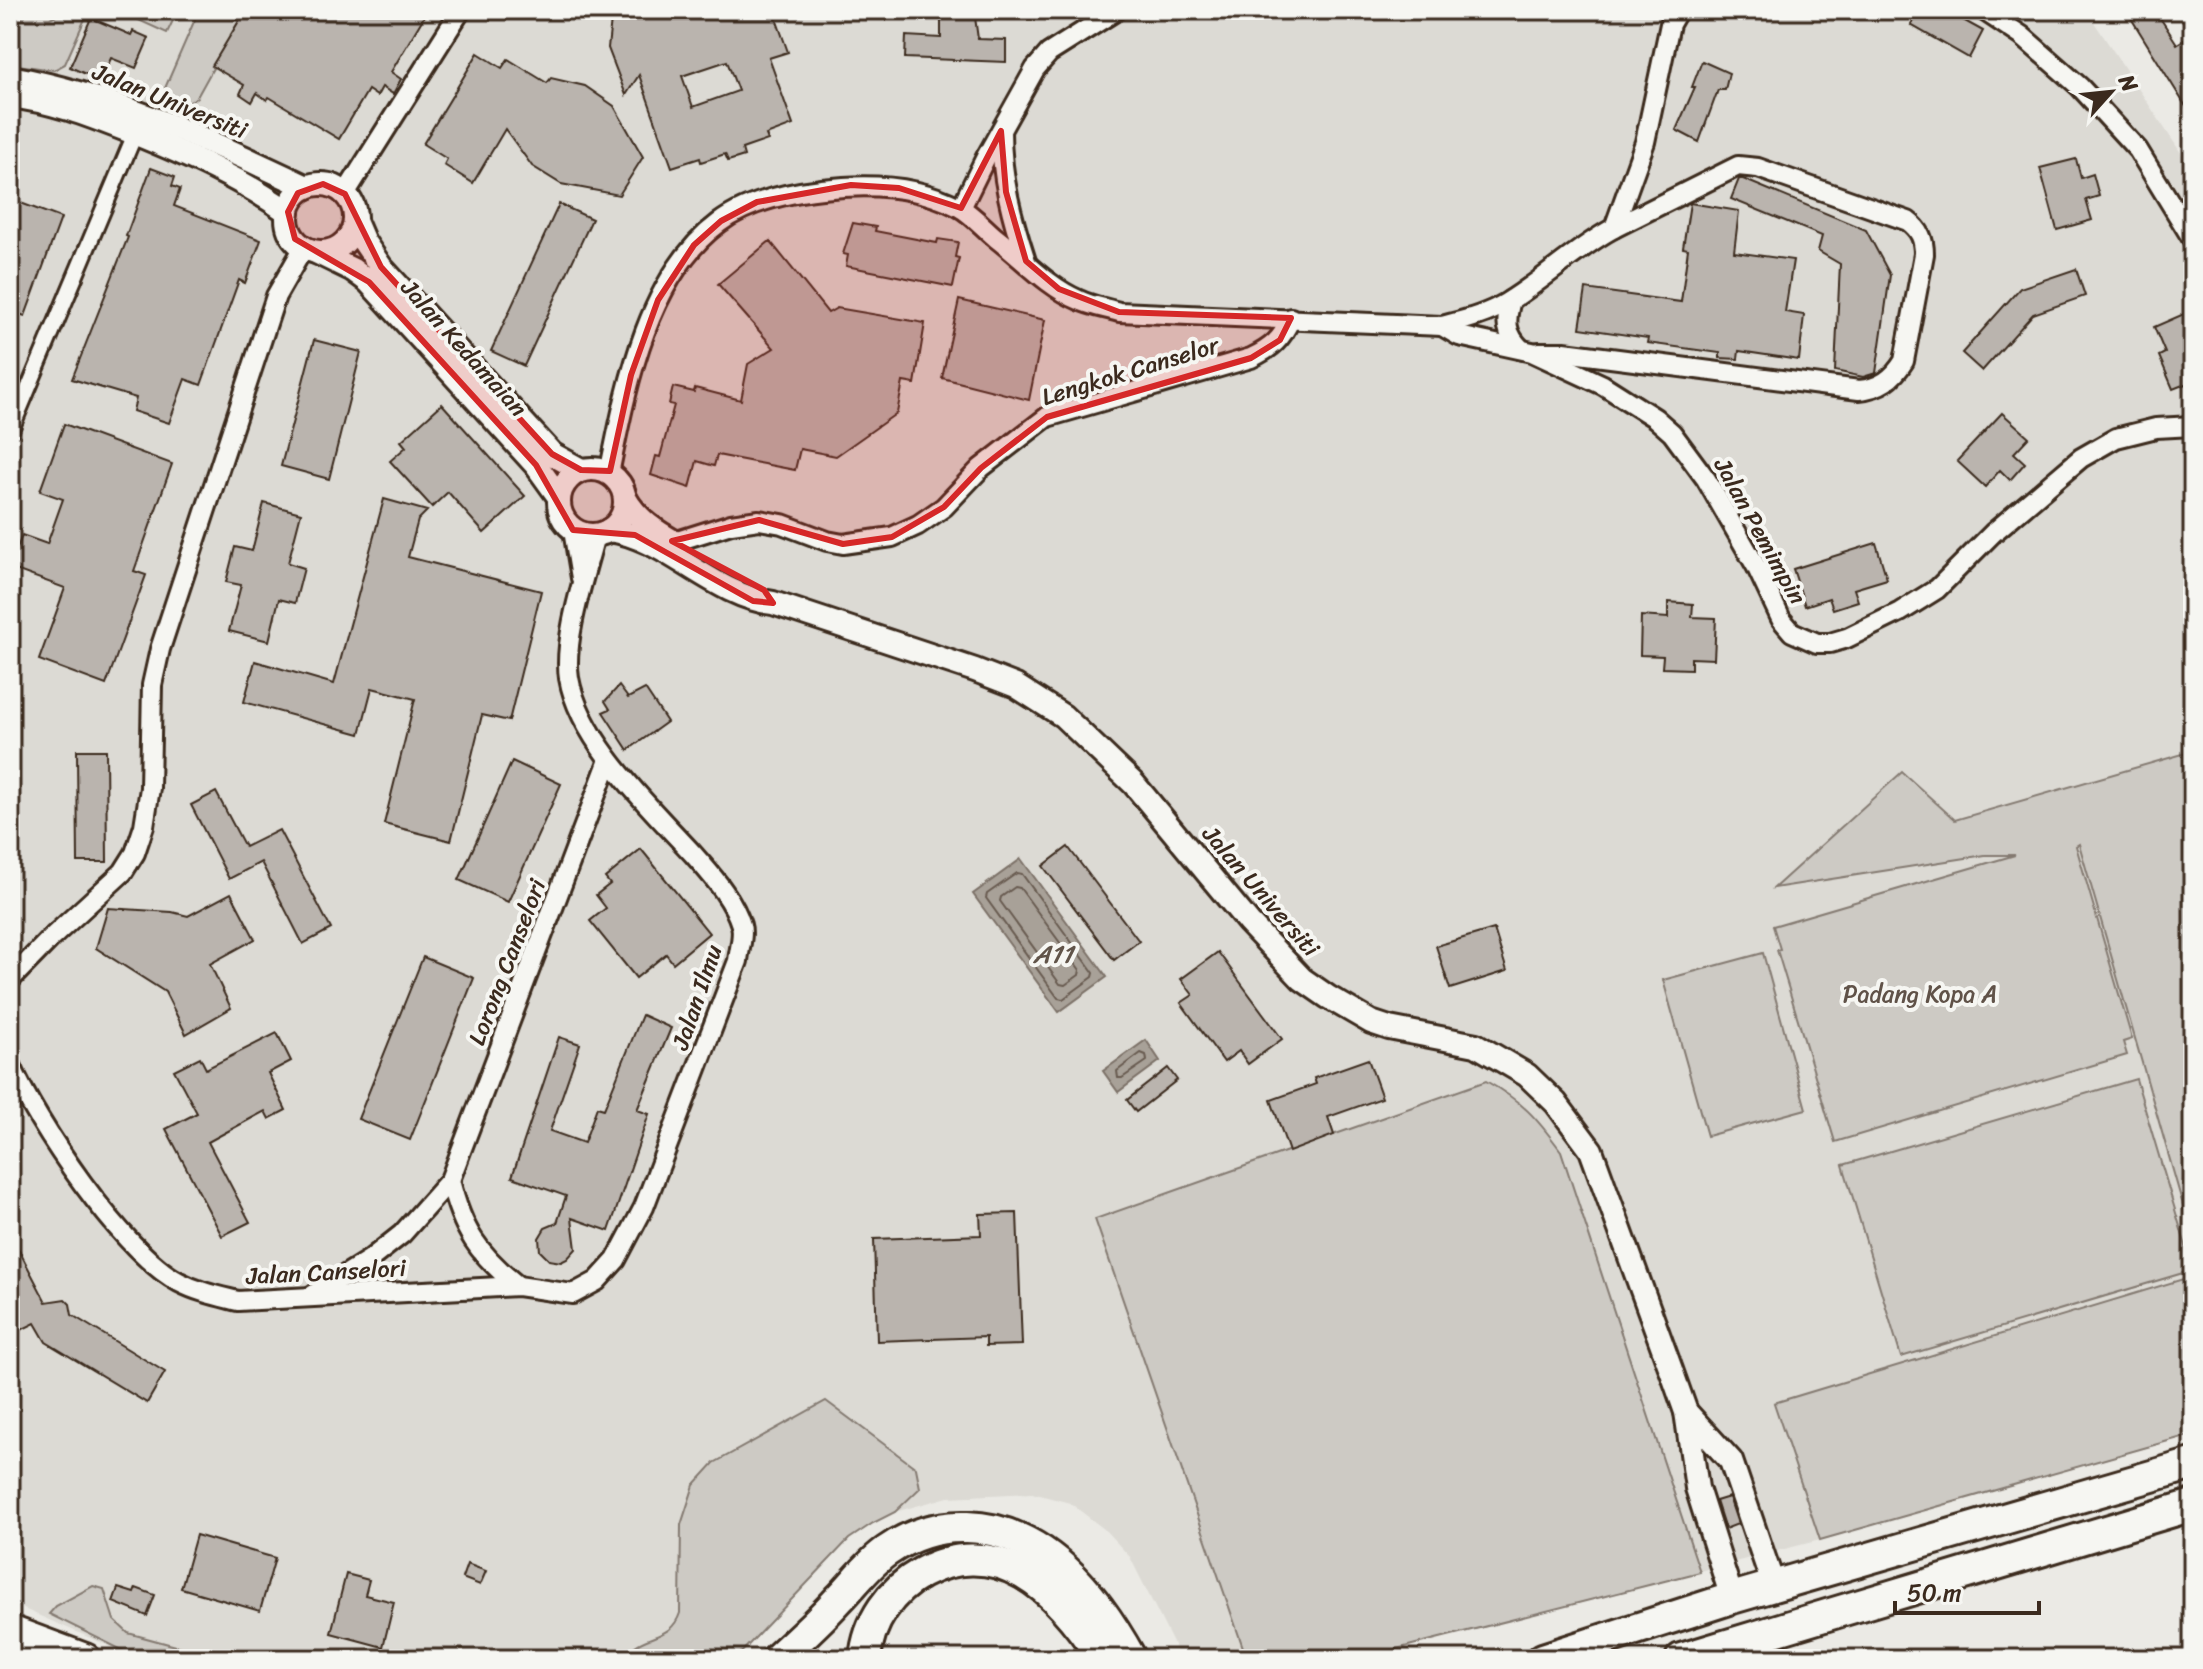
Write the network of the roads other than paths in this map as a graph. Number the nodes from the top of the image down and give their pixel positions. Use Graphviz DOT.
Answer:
graph roads {
  1 [pos="461,10"];
  2 [pos="1117,10"];
  3 [pos="1678,10"];
  4 [pos="1983,10"];
  5 [pos="10,77"];
  6 [pos="10,96"];
  7 [pos="1001,131"];
  8 [pos="135,134"];
  9 [pos="307,187"];
  10 [pos="345,194"];
  11 [pos="961,208"];
  12 [pos="288,212"];
  13 [pos="355,221"];
  14 [pos="1614,228"];
  15 [pos="2193,240"];
  16 [pos="310,250"];
  17 [pos="1026,261"];
  18 [pos="1511,300"];
  19 [pos="1291,318"];
  20 [pos="1442,326"];
  21 [pos="1526,350"];
  22 [pos="2193,426"];
  23 [pos="10,432"];
  24 [pos="581,470"];
  25 [pos="609,474"];
  26 [pos="559,497"];
  27 [pos="625,498"];
  28 [pos="592,532"];
  29 [pos="674,542"];
  30 [pos="773,603"];
  31 [pos="609,760"];
  32 [pos="10,980"];
  33 [pos="10,1063"];
  34 [pos="450,1180"];
  35 [pos="518,1286"];
  36 [pos="311,1295"];
  37 [pos="1686,1412"];
  38 [pos="2193,1464"];
  39 [pos="2193,1505"];
  40 [pos="1774,1587"];
  41 [pos="1732,1598"];
  42 [pos="10,1631"];
  43 [pos="85,1659"];
  44 [pos="777,1659"];
  45 [pos="865,1659"];
  46 [pos="1103,1659"];
  47 [pos="1131,1659"];
  48 [pos="1543,1659"];
  49 [pos="1681,1659"];
  1 -- 10 [label="street"];
  2 -- 7 [label="street"];
  3 -- 14 [label="street"];
  4 -- 15 [label="street"];
  5 -- 9 [label="street, Jalan Universiti"];
  6 -- 8 [label="street, Jalan Universiti"];
  7 -- 11 [label="street"];
  7 -- 17 [label="street"];
  8 -- 12 [label="street, Jalan Universiti"];
  8 -- 23 [label="street"];
  9 -- 10 [label="street"];
  9 -- 12 [label="street"];
  10 -- 13 [label="street"];
  11 -- 17 [label="street"];
  11 -- 25 [label="street"];
  12 -- 16 [label="street"];
  13 -- 16 [label="street"];
  13 -- 24 [label="street, Jalan Kedamaian"];
  14 -- 18 [label="street"];
  14 -- 21 [label="street"];
  16 -- 26 [label="street, Jalan Kedamaian"];
  16 -- 32 [label="street"];
  17 -- 19 [label="street"];
  18 -- 20 [label="street"];
  18 -- 21 [label="street"];
  19 -- 20 [label="street"];
  19 -- 29 [label="street, Lengkok Canselor"];
  20 -- 21 [label="street, Jalan Pemimpin"];
  21 -- 22 [label="street, Jalan Pemimpin"];
  24 -- 25 [label="street"];
  24 -- 26 [label="street"];
  25 -- 27 [label="street"];
  26 -- 28 [label="street"];
  27 -- 28 [label="street"];
  27 -- 29 [label="street, Jalan Universiti"];
  28 -- 30 [label="street, Jalan Universiti"];
  28 -- 31 [label="street, Jalan Ilmu"];
  29 -- 30 [label="street, Jalan Universiti"];
  30 -- 37 [label="street, Jalan Universiti"];
  31 -- 34 [label="street, Lorong Canselori"];
  31 -- 35 [label="street, Jalan Ilmu"];
  33 -- 36 [label="street, Jalan Canselori"];
  34 -- 35 [label="street"];
  34 -- 36 [label="street, Lorong Canselori"];
  35 -- 36 [label="street, Jalan Canselori"];
  37 -- 40 [label="street, Jalan Universiti"];
  37 -- 41 [label="street, Jalan Universiti"];
  38 -- 40 [label="highway"];
  39 -- 49 [label="highway"];
  40 -- 41 [label="highway"];
  41 -- 48 [label="highway"];
  42 -- 43 [label="highway"];
  44 -- 47 [label="highway"];
  45 -- 46 [label="highway"];
}
